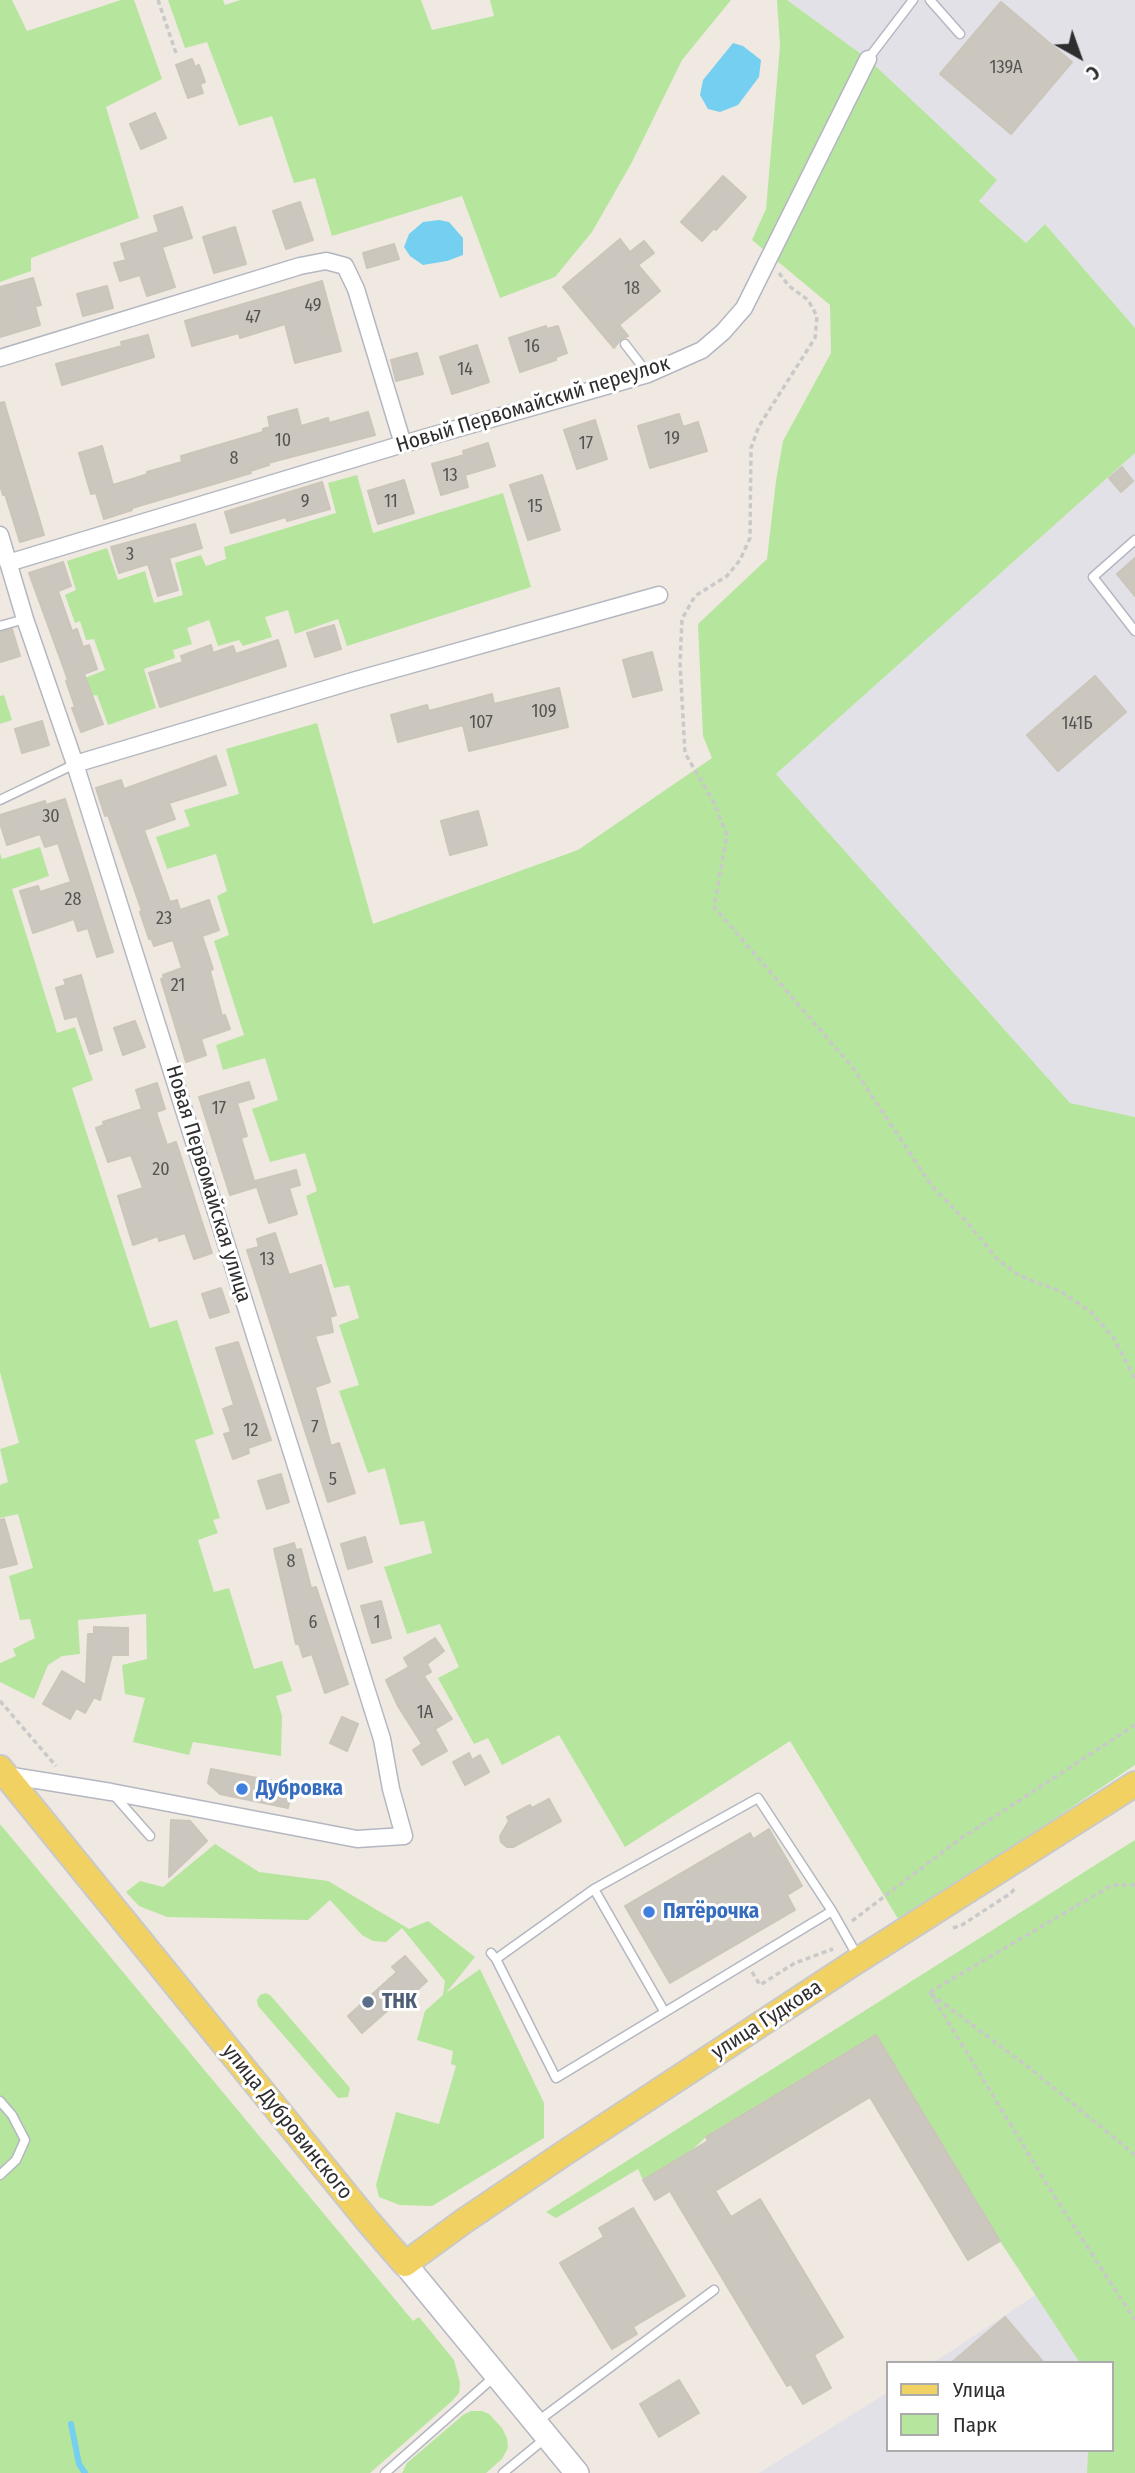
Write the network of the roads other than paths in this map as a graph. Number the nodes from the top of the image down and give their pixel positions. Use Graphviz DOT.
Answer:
graph roads {
  1 [pos="914,0"];
  2 [pos="930,0"];
  3 [pos="960,34"];
  4 [pos="868,59"];
  5 [pos="625,344"];
  6 [pos="0,358"];
  7 [pos="648,374"];
  8 [pos="403,444"];
  9 [pos="0,535"];
  10 [pos="1135,540"];
  11 [pos="8,563"];
  12 [pos="659,595"];
  13 [pos="25,619"];
  14 [pos="0,626"];
  15 [pos="1135,631"];
  16 [pos="75,764"];
  17 [pos="0,800"];
  18 [pos="3,1771"];
  19 [pos="1135,1784"];
  20 [pos="111,1792"];
  21 [pos="149,1836"];
  22 [pos="594,1889"];
  23 [pos="832,1910"];
  24 [pos="856,1961"];
  25 [pos="664,2011"];
  26 [pos="0,2101"];
  27 [pos="0,2175"];
  28 [pos="405,2264"];
  29 [pos="714,2290"];
  30 [pos="496,2375"];
  31 [pos="541,2430"];
  32 [pos="385,2472"];
  33 [pos="503,2473"];
  34 [pos="577,2473"];
  1 -- 4 [label="lane, Новый Первомайский переулок"];
  2 -- 3 [label="lane"];
  4 -- 7 [label="street, Новый Первомайский переулок"];
  5 -- 7 [label="lane"];
  6 -- 8 [label="street"];
  7 -- 8 [label="street, Новый Первомайский переулок"];
  8 -- 11 [label="street, Новый Первомайский переулок"];
  9 -- 11 [label="street, Новая Первомайская улица"];
  10 -- 15 [label="lane"];
  11 -- 13 [label="street, Новая Первомайская улица"];
  12 -- 16 [label="street"];
  13 -- 14 [label="lane"];
  13 -- 16 [label="street, Новая Первомайская улица"];
  16 -- 17 [label="lane"];
  16 -- 20 [label="street, Новая Первомайская улица"];
  18 -- 20 [label="street"];
  18 -- 28 [label="main road, улица Дубровинского"];
  19 -- 24 [label="main road, улица Гудкова"];
  20 -- 21 [label="lane"];
  22 -- 23 [label="lane"];
  22 -- 25 [label="lane"];
  22 -- 25 [label="lane"];
  23 -- 24 [label="lane"];
  23 -- 25 [label="lane"];
  24 -- 28 [label="main road, улица Гудкова"];
  26 -- 27 [label="lane"];
  28 -- 30 [label="main road, улица Дубровинского"];
  29 -- 31 [label="lane"];
  30 -- 31 [label="main road, улица Дубровинского"];
  30 -- 32 [label="lane"];
  31 -- 33 [label="lane"];
  31 -- 34 [label="main road, улица Дубровинского"];
}
